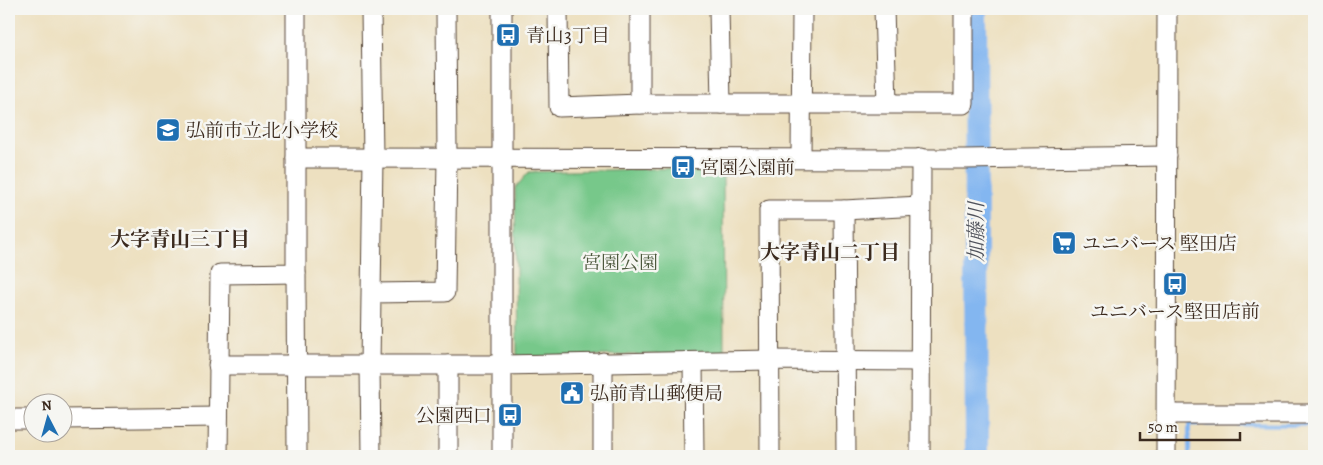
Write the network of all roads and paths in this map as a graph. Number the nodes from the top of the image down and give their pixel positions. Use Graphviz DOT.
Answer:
graph roads {
  1 [pos="296,9"];
  2 [pos="372,9"];
  3 [pos="446,9"];
  4 [pos="502,9"];
  5 [pos="558,9"];
  6 [pos="640,9"];
  7 [pos="719,9"];
  8 [pos="802,9"];
  9 [pos="884,9"];
  10 [pos="964,9"];
  11 [pos="1167,9"];
  12 [pos="887,103"];
  13 [pos="640,104"];
  14 [pos="721,104"];
  15 [pos="801,104"];
  16 [pos="1166,156"];
  17 [pos="296,158"];
  18 [pos="373,158"];
  19 [pos="448,158"];
  20 [pos="502,158"];
  21 [pos="801,158"];
  22 [pos="921,158"];
  23 [pos="920,206"];
  24 [pos="844,210"];
  25 [pos="296,273"];
  26 [pos="372,292"];
  27 [pos="770,360"];
  28 [pos="920,361"];
  29 [pos="603,362"];
  30 [pos="693,362"];
  31 [pos="845,362"];
  32 [pos="296,365"];
  33 [pos="370,365"];
  34 [pos="448,365"];
  35 [pos="502,365"];
  36 [pos="218,366"];
  37 [pos="1166,414"];
  38 [pos="1314,414"];
  39 [pos="218,417"];
  40 [pos="9,419"];
  41 [pos="22,419"];
  42 [pos="72,419"];
  43 [pos="218,456"];
  44 [pos="297,456"];
  45 [pos="371,456"];
  46 [pos="448,456"];
  47 [pos="502,456"];
  48 [pos="603,456"];
  49 [pos="694,456"];
  50 [pos="770,456"];
  51 [pos="846,456"];
  52 [pos="920,456"];
  53 [pos="1166,456"];
  1 -- 17 [label="street"];
  2 -- 18 [label="street"];
  3 -- 19 [label="street"];
  4 -- 20 [label="street"];
  5 -- 13 [label="street"];
  6 -- 13 [label="street"];
  7 -- 14 [label="street"];
  8 -- 15 [label="street"];
  9 -- 12 [label="street"];
  10 -- 12 [label="street"];
  11 -- 16 [label="street"];
  12 -- 15 [label="street"];
  13 -- 14 [label="street"];
  14 -- 15 [label="street"];
  15 -- 21 [label="street"];
  16 -- 22 [label="street"];
  16 -- 37 [label="street"];
  17 -- 18 [label="street"];
  17 -- 25 [label="street"];
  18 -- 19 [label="street"];
  18 -- 26 [label="street"];
  19 -- 20 [label="street"];
  19 -- 26 [label="street"];
  20 -- 21 [label="street"];
  20 -- 35 [label="street"];
  21 -- 22 [label="street"];
  22 -- 23 [label="street"];
  23 -- 24 [label="street"];
  23 -- 28 [label="street"];
  24 -- 27 [label="street"];
  24 -- 31 [label="street"];
  25 -- 32 [label="street"];
  25 -- 36 [label="street"];
  26 -- 33 [label="street"];
  27 -- 30 [label="street"];
  27 -- 31 [label="street"];
  27 -- 50 [label="street"];
  28 -- 31 [label="street"];
  28 -- 52 [label="street"];
  29 -- 30 [label="street"];
  29 -- 35 [label="street"];
  29 -- 48 [label="street"];
  30 -- 49 [label="street"];
  31 -- 51 [label="street"];
  32 -- 33 [label="street"];
  32 -- 36 [label="street"];
  32 -- 44 [label="street"];
  33 -- 34 [label="street"];
  33 -- 45 [label="street"];
  34 -- 35 [label="street"];
  34 -- 46 [label="street"];
  35 -- 47 [label="street"];
  36 -- 39 [label="street"];
  37 -- 38 [label="street"];
  37 -- 53 [label="street"];
  39 -- 42 [label="street"];
  39 -- 43 [label="street"];
  40 -- 41 [label="street"];
}
